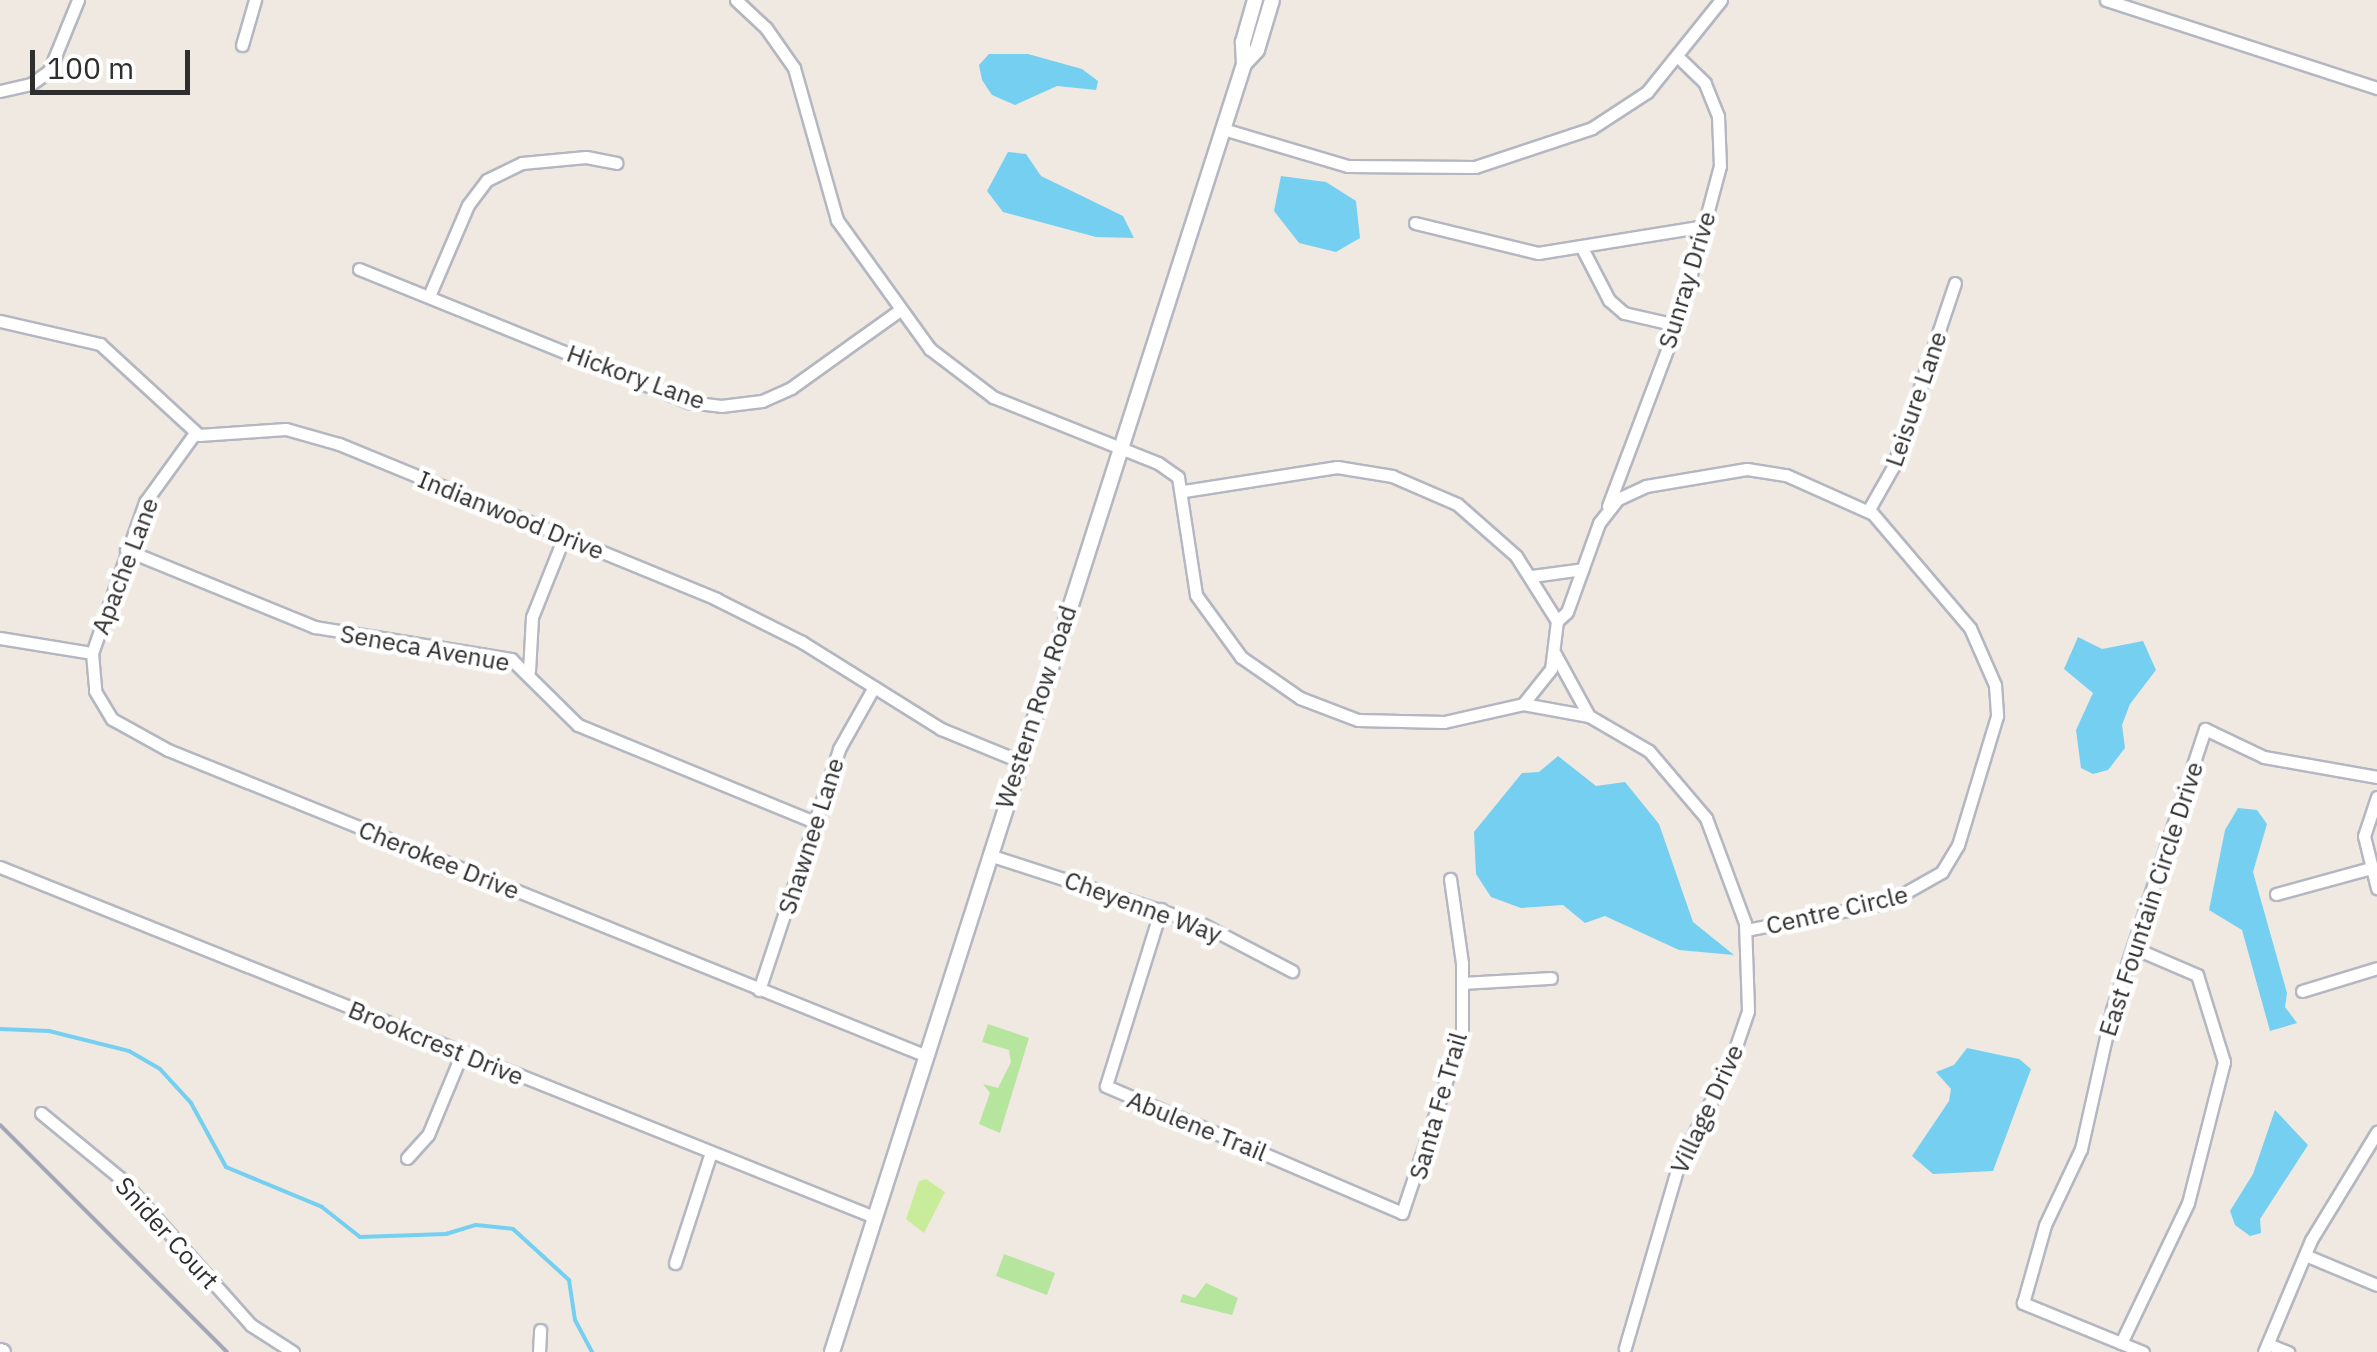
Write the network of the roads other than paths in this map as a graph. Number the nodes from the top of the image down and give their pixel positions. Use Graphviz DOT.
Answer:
graph roads {
  1 [pos="78,0"];
  2 [pos="255,0"];
  3 [pos="736,0"];
  4 [pos="1255,0"];
  5 [pos="1272,0"];
  6 [pos="1721,0"];
  7 [pos="2106,0"];
  8 [pos="242,45"];
  9 [pos="1676,56"];
  10 [pos="1244,64"];
  11 [pos="2377,88"];
  12 [pos="0,91"];
  13 [pos="1223,129"];
  14 [pos="616,163"];
  15 [pos="1415,222"];
  16 [pos="1705,226"];
  17 [pos="1582,248"];
  18 [pos="359,270"];
  19 [pos="1955,283"];
  20 [pos="429,296"];
  21 [pos="900,310"];
  22 [pos="0,321"];
  23 [pos="1676,325"];
  24 [pos="195,433"];
  25 [pos="1122,449"];
  26 [pos="1184,491"];
  27 [pos="1607,510"];
  28 [pos="1868,511"];
  29 [pos="564,537"];
  30 [pos="126,550"];
  31 [pos="1583,569"];
  32 [pos="1532,576"];
  33 [pos="1557,621"];
  34 [pos="0,638"];
  35 [pos="92,652"];
  36 [pos="1555,654"];
  37 [pos="528,671"];
  38 [pos="874,687"];
  39 [pos="1524,704"];
  40 [pos="1589,716"];
  41 [pos="1019,760"];
  42 [pos="2377,777"];
  43 [pos="2377,797"];
  44 [pos="815,822"];
  45 [pos="989,855"];
  46 [pos="0,866"];
  47 [pos="2372,868"];
  48 [pos="1450,879"];
  49 [pos="2377,888"];
  50 [pos="2276,894"];
  51 [pos="1161,910"];
  52 [pos="1746,930"];
  53 [pos="2134,948"];
  54 [pos="2377,968"];
  55 [pos="1292,971"];
  56 [pos="1551,978"];
  57 [pos="1463,984"];
  58 [pos="759,990"];
  59 [pos="2302,991"];
  60 [pos="462,1052"];
  61 [pos="924,1055"];
  62 [pos="41,1112"];
  63 [pos="2377,1132"];
  64 [pos="710,1155"];
  65 [pos="407,1158"];
  66 [pos="1406,1212"];
  67 [pos="874,1217"];
  68 [pos="2305,1255"];
  69 [pos="675,1263"];
  70 [pos="2377,1284"];
  71 [pos="540,1330"];
  72 [pos="2120,1343"];
  73 [pos="1624,1348"];
  74 [pos="2266,1348"];
  75 [pos="293,1352"];
  76 [pos="539,1352"];
  77 [pos="832,1352"];
  78 [pos="2142,1352"];
  79 [pos="2288,1352"];
  1 -- 12 [label="street"];
  2 -- 8 [label="street"];
  3 -- 21 [label="street"];
  4 -- 10 [label="street, Western Row Road"];
  5 -- 10 [label="street, Western Row Road"];
  6 -- 9 [label="street"];
  7 -- 11 [label="street"];
  9 -- 13 [label="street"];
  9 -- 16 [label="street, Sunray Drive"];
  10 -- 13 [label="street, Western Row Road"];
  13 -- 25 [label="street, Western Row Road"];
  14 -- 20 [label="street"];
  15 -- 17 [label="street"];
  16 -- 17 [label="street"];
  16 -- 23 [label="street, Sunray Drive"];
  17 -- 23 [label="street"];
  18 -- 20 [label="street, Hickory Lane"];
  19 -- 28 [label="street, Leisure Lane"];
  20 -- 21 [label="street, Hickory Lane"];
  21 -- 25 [label="street"];
  22 -- 24 [label="street"];
  23 -- 27 [label="street, Sunray Drive"];
  24 -- 29 [label="street, Indianwood Drive"];
  24 -- 30 [label="street, Apache Lane"];
  25 -- 26 [label="street"];
  25 -- 41 [label="street, Western Row Road"];
  26 -- 32 [label="street"];
  26 -- 39 [label="street, Village Drive"];
  27 -- 28 [label="street, Centre Circle"];
  27 -- 31 [label="street"];
  28 -- 52 [label="street, Centre Circle"];
  29 -- 37 [label="street"];
  29 -- 38 [label="street, Indianwood Drive"];
  30 -- 35 [label="street, Apache Lane"];
  30 -- 37 [label="street, Seneca Avenue"];
  31 -- 32 [label="street"];
  31 -- 33 [label="street"];
  32 -- 33 [label="street"];
  33 -- 36 [label="street"];
  34 -- 35 [label="street"];
  35 -- 58 [label="street, Cherokee Drive"];
  36 -- 39 [label="street"];
  36 -- 40 [label="street"];
  37 -- 44 [label="street, Seneca Avenue"];
  38 -- 41 [label="street, Indianwood Drive"];
  38 -- 44 [label="street, Shawnee Lane"];
  39 -- 40 [label="street, Village Drive"];
  40 -- 52 [label="street, Village Drive"];
  41 -- 45 [label="street, Western Row Road"];
  42 -- 53 [label="street, East Fountain Circle Drive"];
  43 -- 47 [label="street"];
  44 -- 58 [label="street, Shawnee Lane"];
  45 -- 51 [label="street, Cheyenne Way"];
  45 -- 61 [label="street, Western Row Road"];
  46 -- 60 [label="street, Brookcrest Drive"];
  47 -- 49 [label="street"];
  47 -- 50 [label="street"];
  48 -- 57 [label="street, Santa Fe Trail"];
  51 -- 55 [label="street, Cheyenne Way"];
  51 -- 66 [label="street, Abulene Trail"];
  52 -- 73 [label="street, Village Drive"];
  53 -- 72 [label="street"];
  53 -- 72 [label="street, East Fountain Circle Drive"];
  54 -- 59 [label="street"];
  56 -- 57 [label="street"];
  57 -- 66 [label="street, Santa Fe Trail"];
  58 -- 61 [label="street, Cherokee Drive"];
  60 -- 64 [label="street, Brookcrest Drive"];
  60 -- 65 [label="street"];
  61 -- 67 [label="street, Western Row Road"];
  62 -- 75 [label="street, Snider Court"];
  63 -- 68 [label="street"];
  64 -- 67 [label="street, Brookcrest Drive"];
  64 -- 69 [label="street"];
  67 -- 77 [label="street, Western Row Road"];
  68 -- 70 [label="street"];
  68 -- 74 [label="street"];
  71 -- 76 [label="street"];
  72 -- 78 [label="street"];
  74 -- 79 [label="street"];
}
